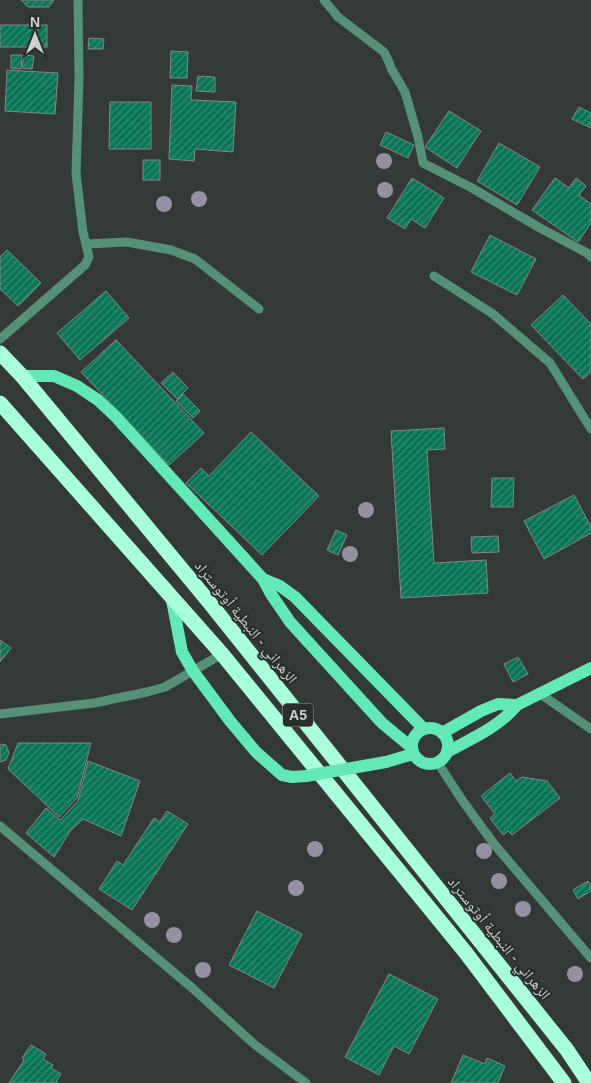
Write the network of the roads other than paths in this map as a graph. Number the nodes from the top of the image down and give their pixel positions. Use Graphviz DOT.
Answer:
graph roads {
  1 [pos="78,0"];
  2 [pos="324,0"];
  3 [pos="86,244"];
  4 [pos="591,257"];
  5 [pos="434,276"];
  6 [pos="259,309"];
  7 [pos="0,339"];
  8 [pos="0,353"];
  9 [pos="22,376"];
  10 [pos="0,402"];
  11 [pos="591,429"];
  12 [pos="263,579"];
  13 [pos="171,595"];
  14 [pos="222,654"];
  15 [pos="193,671"];
  16 [pos="590,672"];
  17 [pos="539,694"];
  18 [pos="517,705"];
  19 [pos="0,714"];
  20 [pos="424,729"];
  21 [pos="591,729"];
  22 [pos="442,733"];
  23 [pos="412,750"];
  24 [pos="447,752"];
  25 [pos="438,763"];
  26 [pos="0,826"];
  27 [pos="591,958"];
  28 [pos="306,1083"];
  29 [pos="564,1083"];
  30 [pos="589,1083"];
  1 -- 3 [label="street"];
  2 -- 4 [label="street"];
  3 -- 6 [label="street"];
  3 -- 7 [label="street"];
  5 -- 11 [label="street"];
  8 -- 9 [label="highway, الزهراني - النبطية أوتوستراد / A5"];
  9 -- 12 [label="main road"];
  9 -- 30 [label="highway, الزهراني - النبطية أوتوستراد / A5"];
  10 -- 13 [label="highway, A5"];
  12 -- 20 [label="main road"];
  12 -- 23 [label="main road"];
  13 -- 14 [label="highway, A5"];
  13 -- 15 [label="main road"];
  14 -- 15 [label="street"];
  14 -- 29 [label="highway, A5"];
  15 -- 19 [label="street"];
  15 -- 23 [label="main road, bridge"];
  16 -- 17 [label="main road"];
  17 -- 18 [label="main road"];
  17 -- 21 [label="street"];
  18 -- 22 [label="main road"];
  18 -- 24 [label="main road"];
  20 -- 22 [label="main road"];
  20 -- 23 [label="main road"];
  22 -- 24 [label="main road"];
  23 -- 25 [label="main road"];
  24 -- 25 [label="main road"];
  25 -- 27 [label="street"];
  26 -- 28 [label="street"];
}
